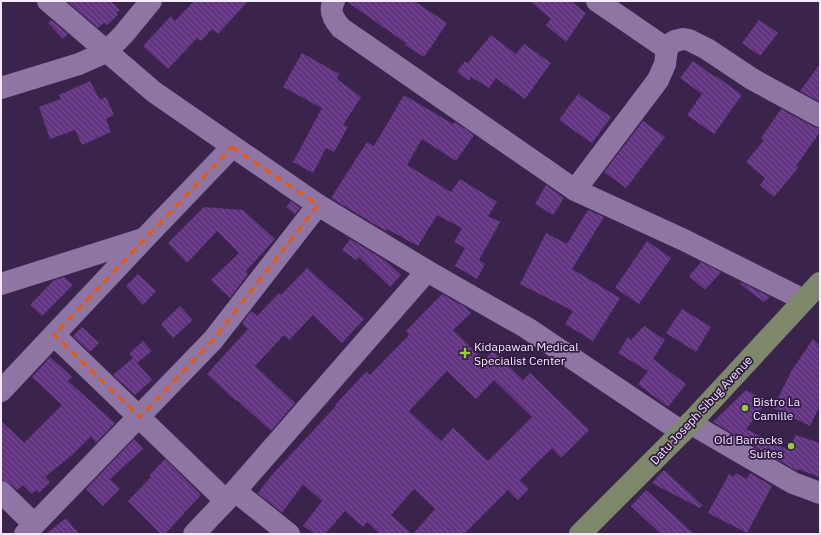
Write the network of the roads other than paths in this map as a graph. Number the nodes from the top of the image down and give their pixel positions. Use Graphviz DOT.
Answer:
graph roads {
  1 [pos="48,1"];
  2 [pos="151,1"];
  3 [pos="334,1"];
  4 [pos="597,1"];
  5 [pos="667,48"];
  6 [pos="106,52"];
  7 [pos="1,88"];
  8 [pos="820,116"];
  9 [pos="232,147"];
  10 [pos="575,190"];
  11 [pos="318,205"];
  12 [pos="144,239"];
  13 [pos="427,272"];
  14 [pos="820,283"];
  15 [pos="1,284"];
  16 [pos="804,300"];
  17 [pos="54,335"];
  18 [pos="1,391"];
  19 [pos="140,417"];
  20 [pos="686,428"];
  21 [pos="1,492"];
  22 [pos="820,493"];
  23 [pos="230,495"];
  24 [pos="30,529"];
  25 [pos="194,534"];
  26 [pos="289,534"];
  27 [pos="580,534"];
  1 -- 6 [label="street"];
  2 -- 6 [label="street"];
  3 -- 10 [label="street"];
  4 -- 5 [label="street"];
  5 -- 8 [label="street"];
  5 -- 10 [label="street"];
  6 -- 7 [label="street"];
  6 -- 9 [label="street"];
  9 -- 11 [label="street"];
  9 -- 12 [label="street"];
  10 -- 16 [label="street"];
  11 -- 13 [label="street"];
  11 -- 19 [label="street"];
  12 -- 15 [label="street"];
  12 -- 17 [label="street"];
  13 -- 20 [label="street"];
  13 -- 23 [label="street"];
  14 -- 16 [label="main road, Datu Joseph Sibug Avenue"];
  16 -- 20 [label="main road, Datu Joseph Sibug Avenue"];
  17 -- 18 [label="street"];
  17 -- 19 [label="street"];
  19 -- 23 [label="street"];
  19 -- 24 [label="street"];
  20 -- 22 [label="street"];
  20 -- 27 [label="main road, Datu Joseph Sibug Avenue"];
  21 -- 24 [label="street"];
  23 -- 25 [label="street"];
  23 -- 26 [label="street"];
}
